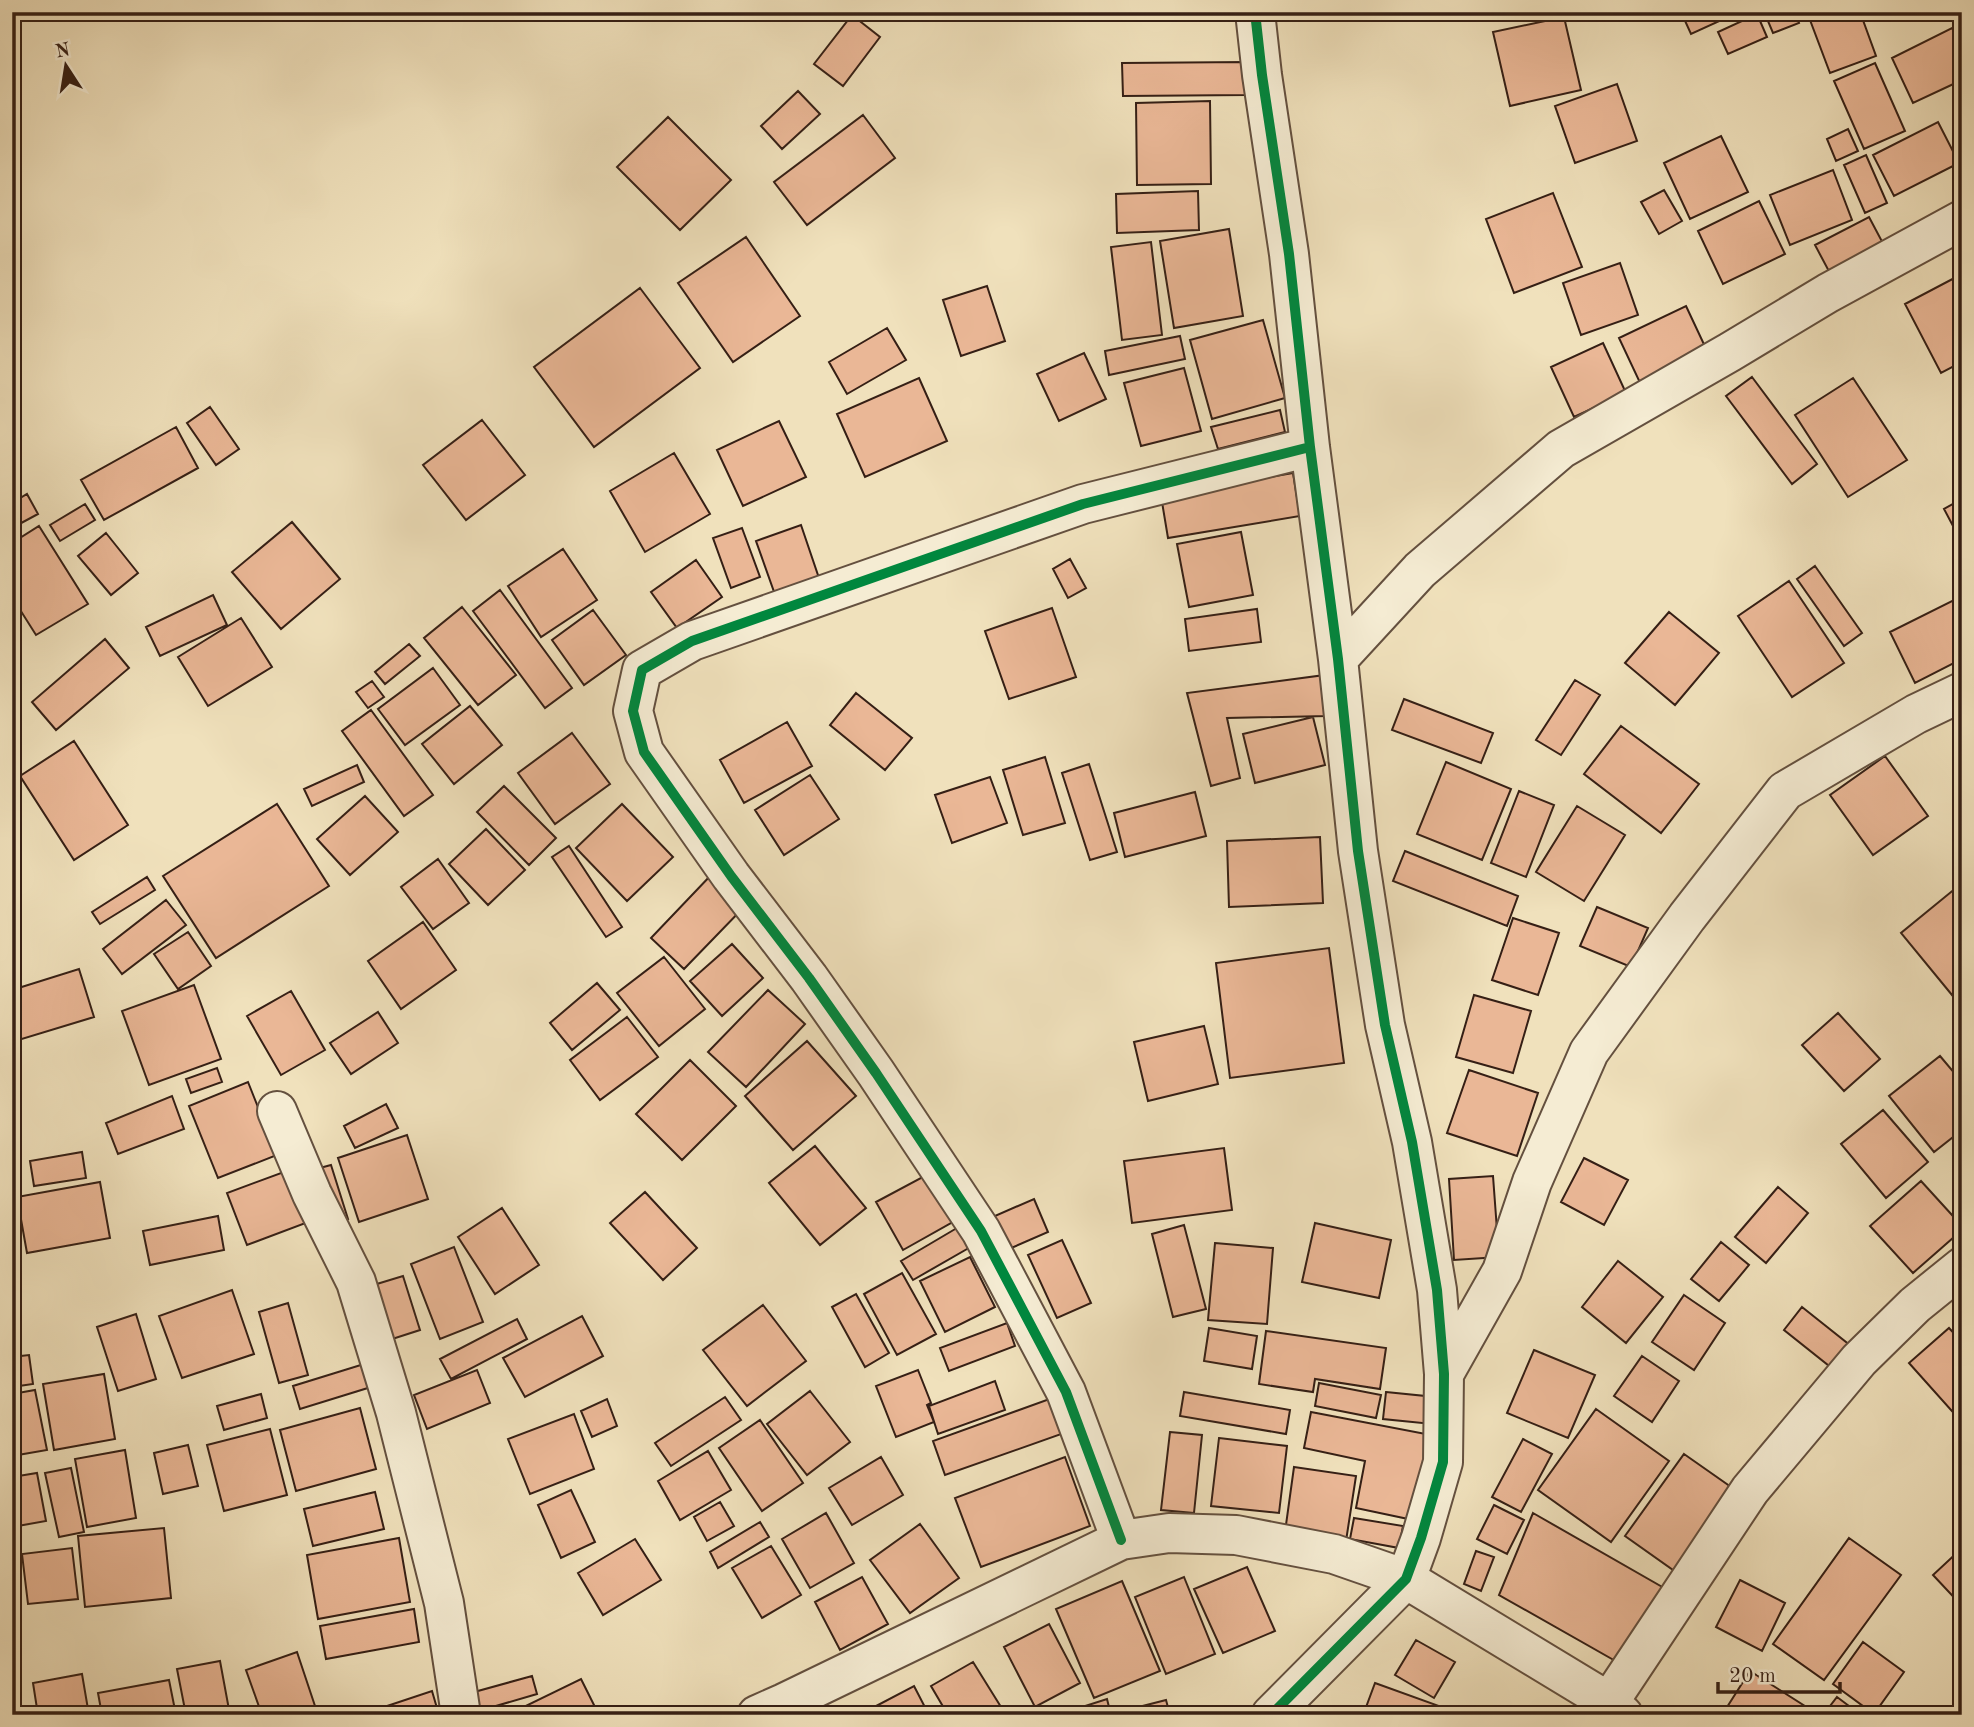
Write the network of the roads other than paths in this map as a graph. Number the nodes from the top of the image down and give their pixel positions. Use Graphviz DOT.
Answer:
graph roads {
  1 [pos="1255,12"];
  2 [pos="1962,220"];
  3 [pos="1310,447"];
  4 [pos="1338,659"];
  5 [pos="1962,692"];
  6 [pos="277,1111"];
  7 [pos="1962,1267"];
  8 [pos="1444,1374"];
  9 [pos="1121,1540"];
  10 [pos="1406,1579"];
  11 [pos="1616,1708"];
  12 [pos="461,1715"];
  13 [pos="757,1715"];
  14 [pos="1271,1715"];
  1 -- 3 [label="street"];
  2 -- 4 [label="street"];
  3 -- 4 [label="street"];
  3 -- 9 [label="street"];
  4 -- 8 [label="street"];
  5 -- 8 [label="street"];
  6 -- 12 [label="street"];
  7 -- 11 [label="street"];
  8 -- 10 [label="street"];
  9 -- 10 [label="street"];
  9 -- 13 [label="street"];
  10 -- 11 [label="street"];
  10 -- 14 [label="street"];
}
